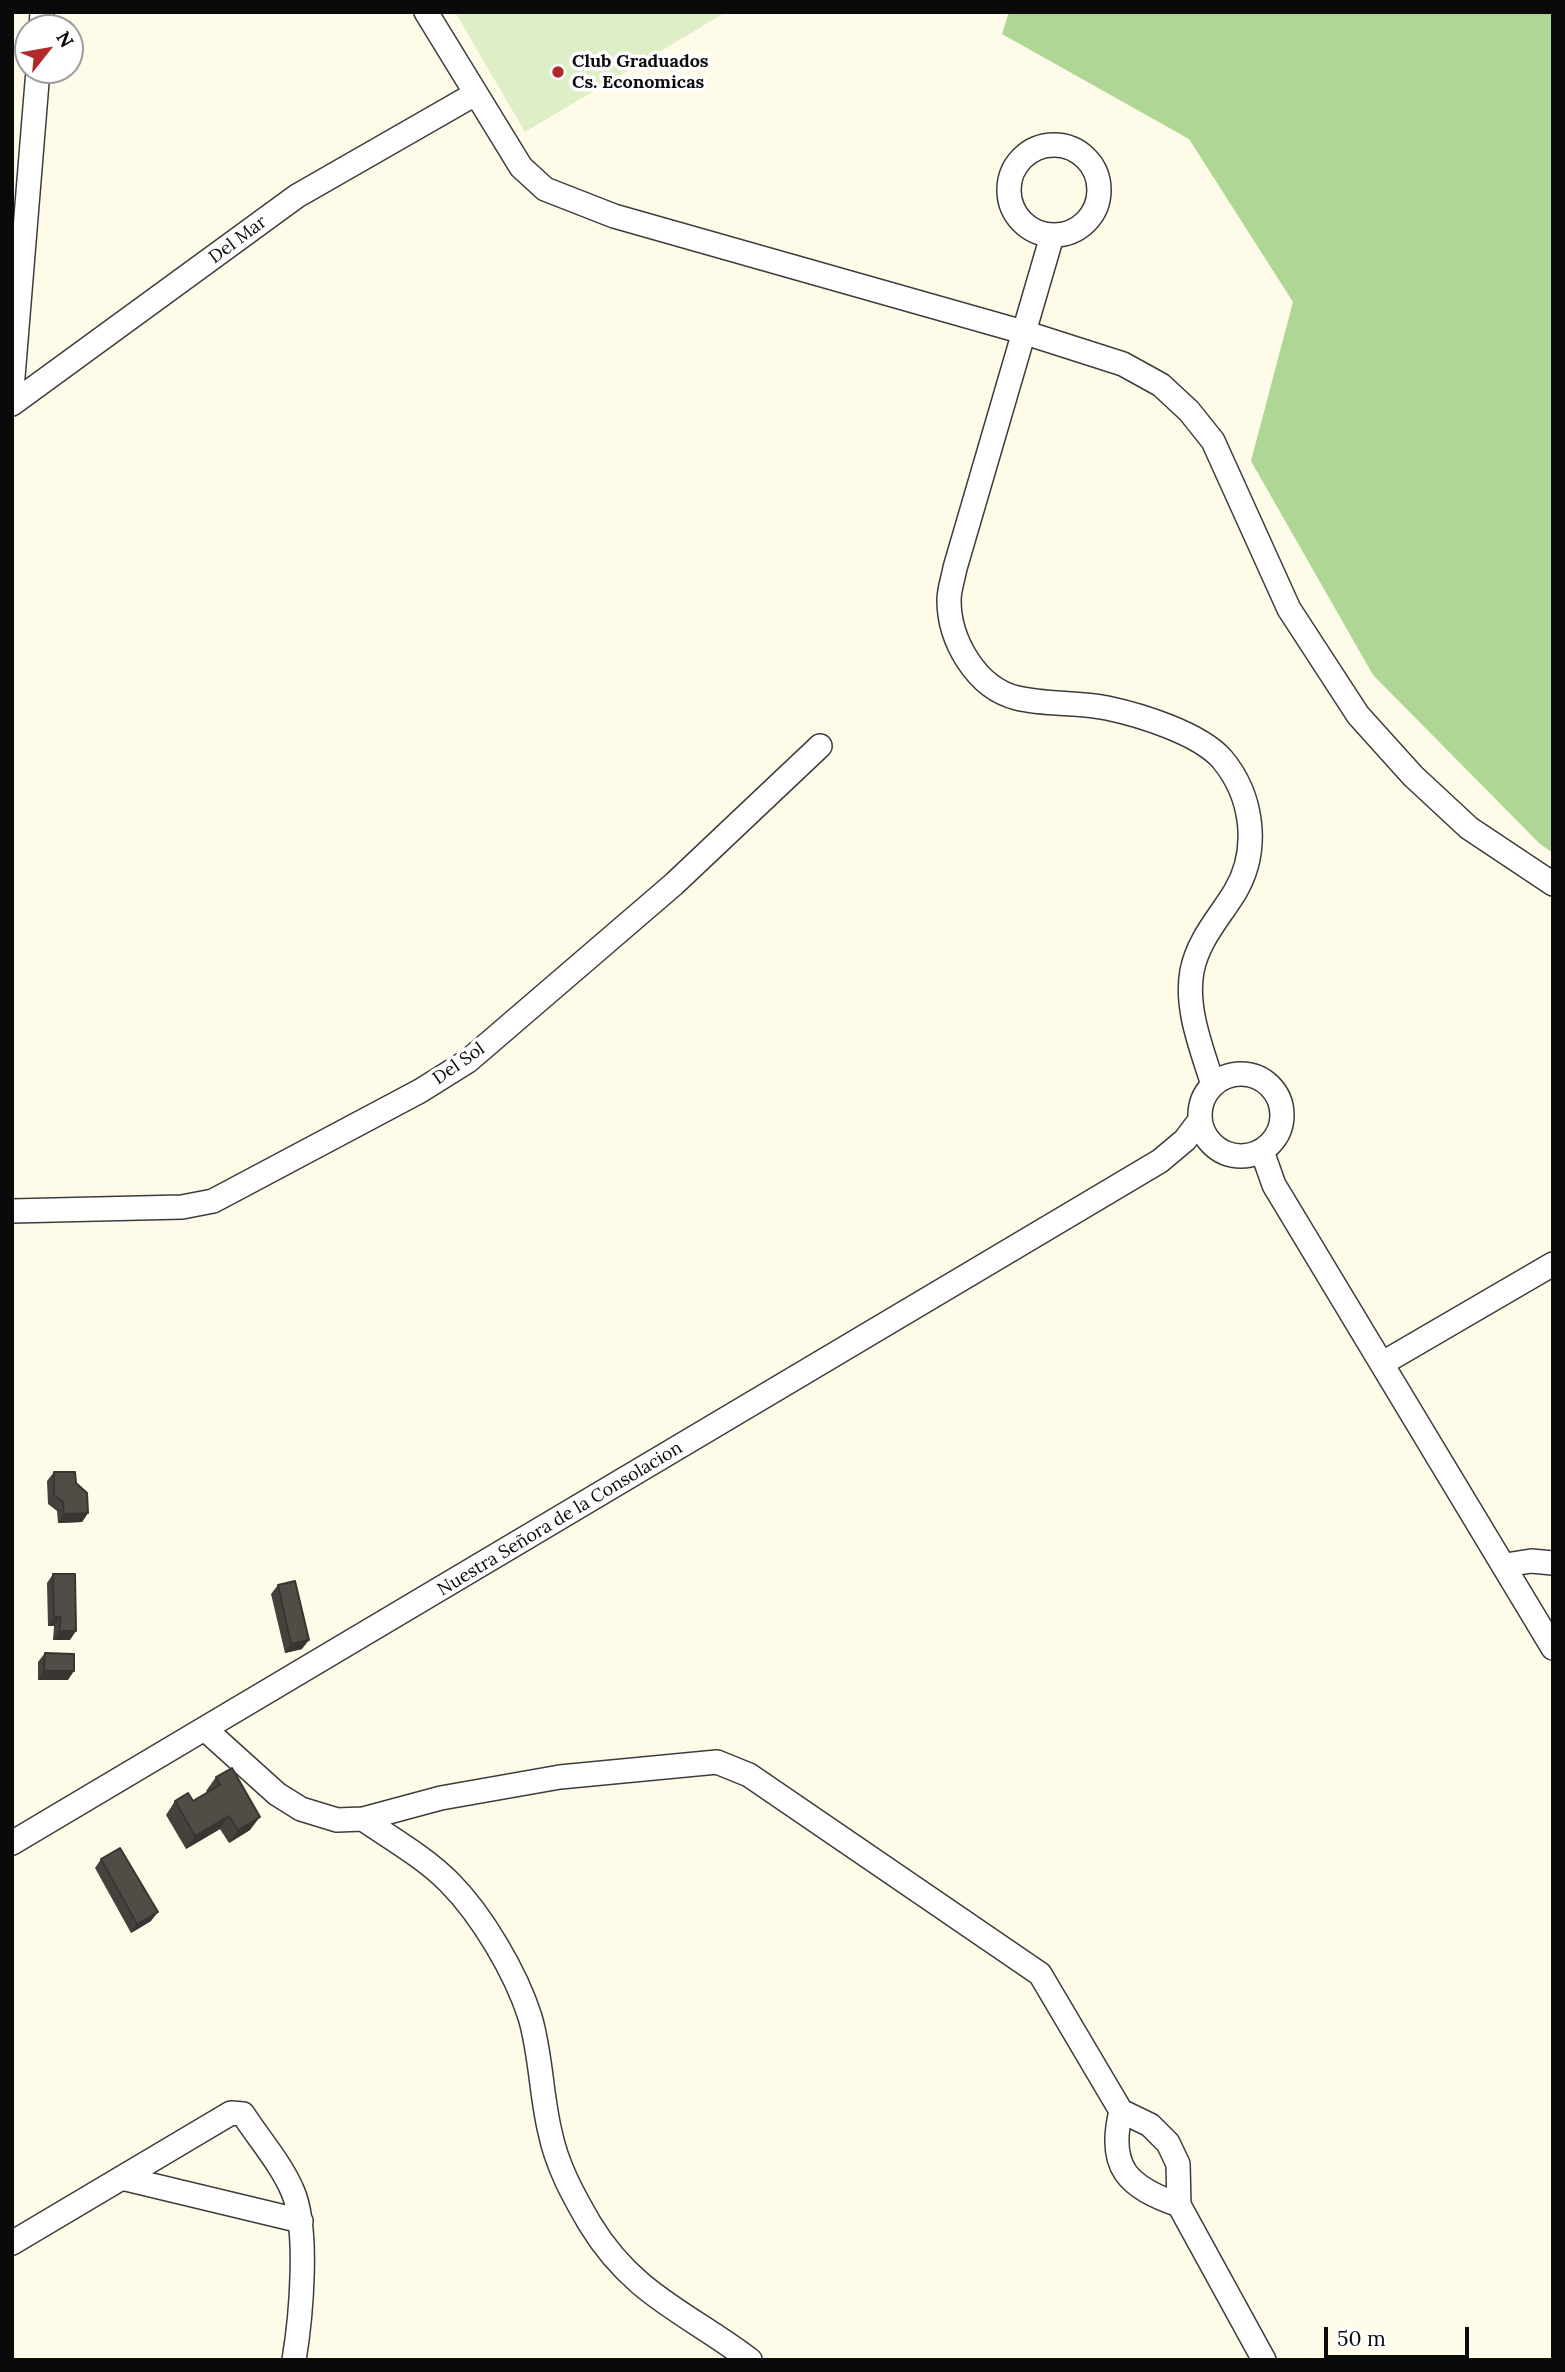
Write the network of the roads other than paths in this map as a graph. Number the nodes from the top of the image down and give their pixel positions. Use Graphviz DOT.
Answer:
graph roads {
  1 [pos="426,12"];
  2 [pos="36,84"];
  3 [pos="475,94"];
  4 [pos="1052,236"];
  5 [pos="1023,332"];
  6 [pos="12,389"];
  7 [pos="12,404"];
  8 [pos="821,746"];
  9 [pos="1553,884"];
  10 [pos="1213,1085"];
  11 [pos="1200,1120"];
  12 [pos="1213,1145"];
  13 [pos="1262,1151"];
  14 [pos="1160,1161"];
  15 [pos="12,1211"];
  16 [pos="1553,1264"];
  17 [pos="1383,1363"];
  18 [pos="1553,1563"];
  19 [pos="1506,1565"];
  20 [pos="1553,1648"];
  21 [pos="206,1730"];
  22 [pos="363,1819"];
  23 [pos="12,1843"];
  24 [pos="1121,2111"];
  25 [pos="122,2178"];
  26 [pos="1179,2205"];
  27 [pos="300,2221"];
  28 [pos="12,2244"];
  29 [pos="294,2360"];
  30 [pos="750,2360"];
  31 [pos="1264,2360"];
  1 -- 3 [label="street"];
  2 -- 6 [label="street"];
  3 -- 5 [label="street"];
  3 -- 7 [label="street, Del Mar"];
  4 -- 5 [label="street"];
  5 -- 9 [label="street"];
  5 -- 10 [label="street"];
  8 -- 15 [label="street, Del Sol"];
  10 -- 11 [label="street"];
  10 -- 13 [label="street"];
  11 -- 12 [label="street"];
  11 -- 14 [label="street"];
  12 -- 13 [label="street"];
  12 -- 14 [label="street"];
  13 -- 17 [label="street"];
  14 -- 21 [label="street, Nuestra Señora de la Consolacion"];
  16 -- 17 [label="street"];
  17 -- 19 [label="street"];
  18 -- 19 [label="street"];
  19 -- 20 [label="street"];
  21 -- 22 [label="street"];
  21 -- 23 [label="street, Nuestra Señora de la Consolacion"];
  22 -- 24 [label="street"];
  22 -- 30 [label="street"];
  24 -- 26 [label="street"];
  24 -- 26 [label="street"];
  25 -- 27 [label="street"];
  25 -- 27 [label="street"];
  25 -- 28 [label="street"];
  26 -- 31 [label="street"];
  27 -- 29 [label="street"];
}
